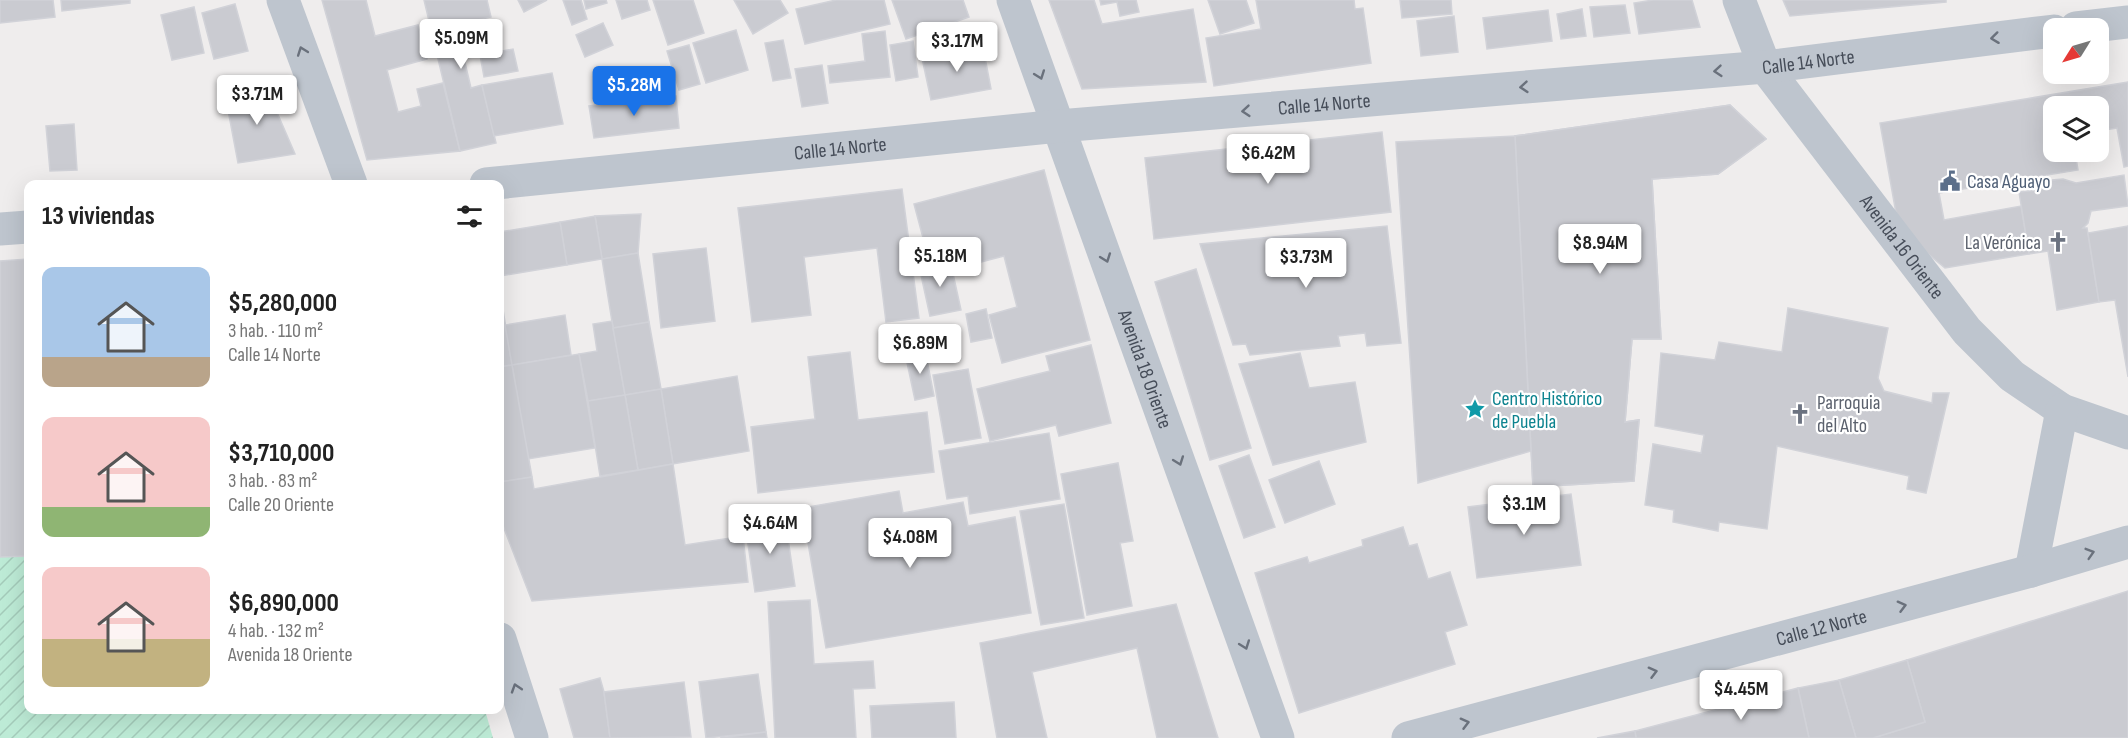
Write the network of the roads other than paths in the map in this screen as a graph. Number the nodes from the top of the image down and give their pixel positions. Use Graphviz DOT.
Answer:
graph roads {
  1 [pos="283,0"];
  2 [pos="1013,0"];
  3 [pos="1739,0"];
  4 [pos="2128,22"];
  5 [pos="2109,24"];
  6 [pos="2043,32"];
  7 [pos="1765,67"];
  8 [pos="1059,126"];
  9 [pos="350,180"];
  10 [pos="504,182"];
  11 [pos="24,226"];
  12 [pos="0,229"];
  13 [pos="2062,410"];
  14 [pos="2128,433"];
  15 [pos="2128,542"];
  16 [pos="2031,571"];
  17 [pos="504,651"];
  18 [pos="532,738"];
  19 [pos="1278,738"];
  20 [pos="1408,738"];
  9 -- 1 [label="street, one-way"];
  2 -- 8 [label="street, Avenida 18 Oriente, one-way"];
  3 -- 7 [label="street, Avenida 16 Oriente"];
  4 -- 5 [label="street"];
  6 -- 7 [label="street, Calle 14 Norte, one-way"];
  7 -- 8 [label="street, Calle 14 Norte, one-way"];
  7 -- 13 [label="street, Avenida 16 Oriente"];
  8 -- 10 [label="street, Calle 14 Norte"];
  8 -- 19 [label="street, Avenida 18 Oriente, one-way"];
  11 -- 12 [label="street"];
  13 -- 14 [label="street, Avenida 16 Oriente"];
  13 -- 16 [label="street"];
  16 -- 15 [label="street, Calle 12 Norte, one-way"];
  20 -- 16 [label="street, Calle 12 Norte, one-way"];
  18 -- 17 [label="street, one-way"];
}
